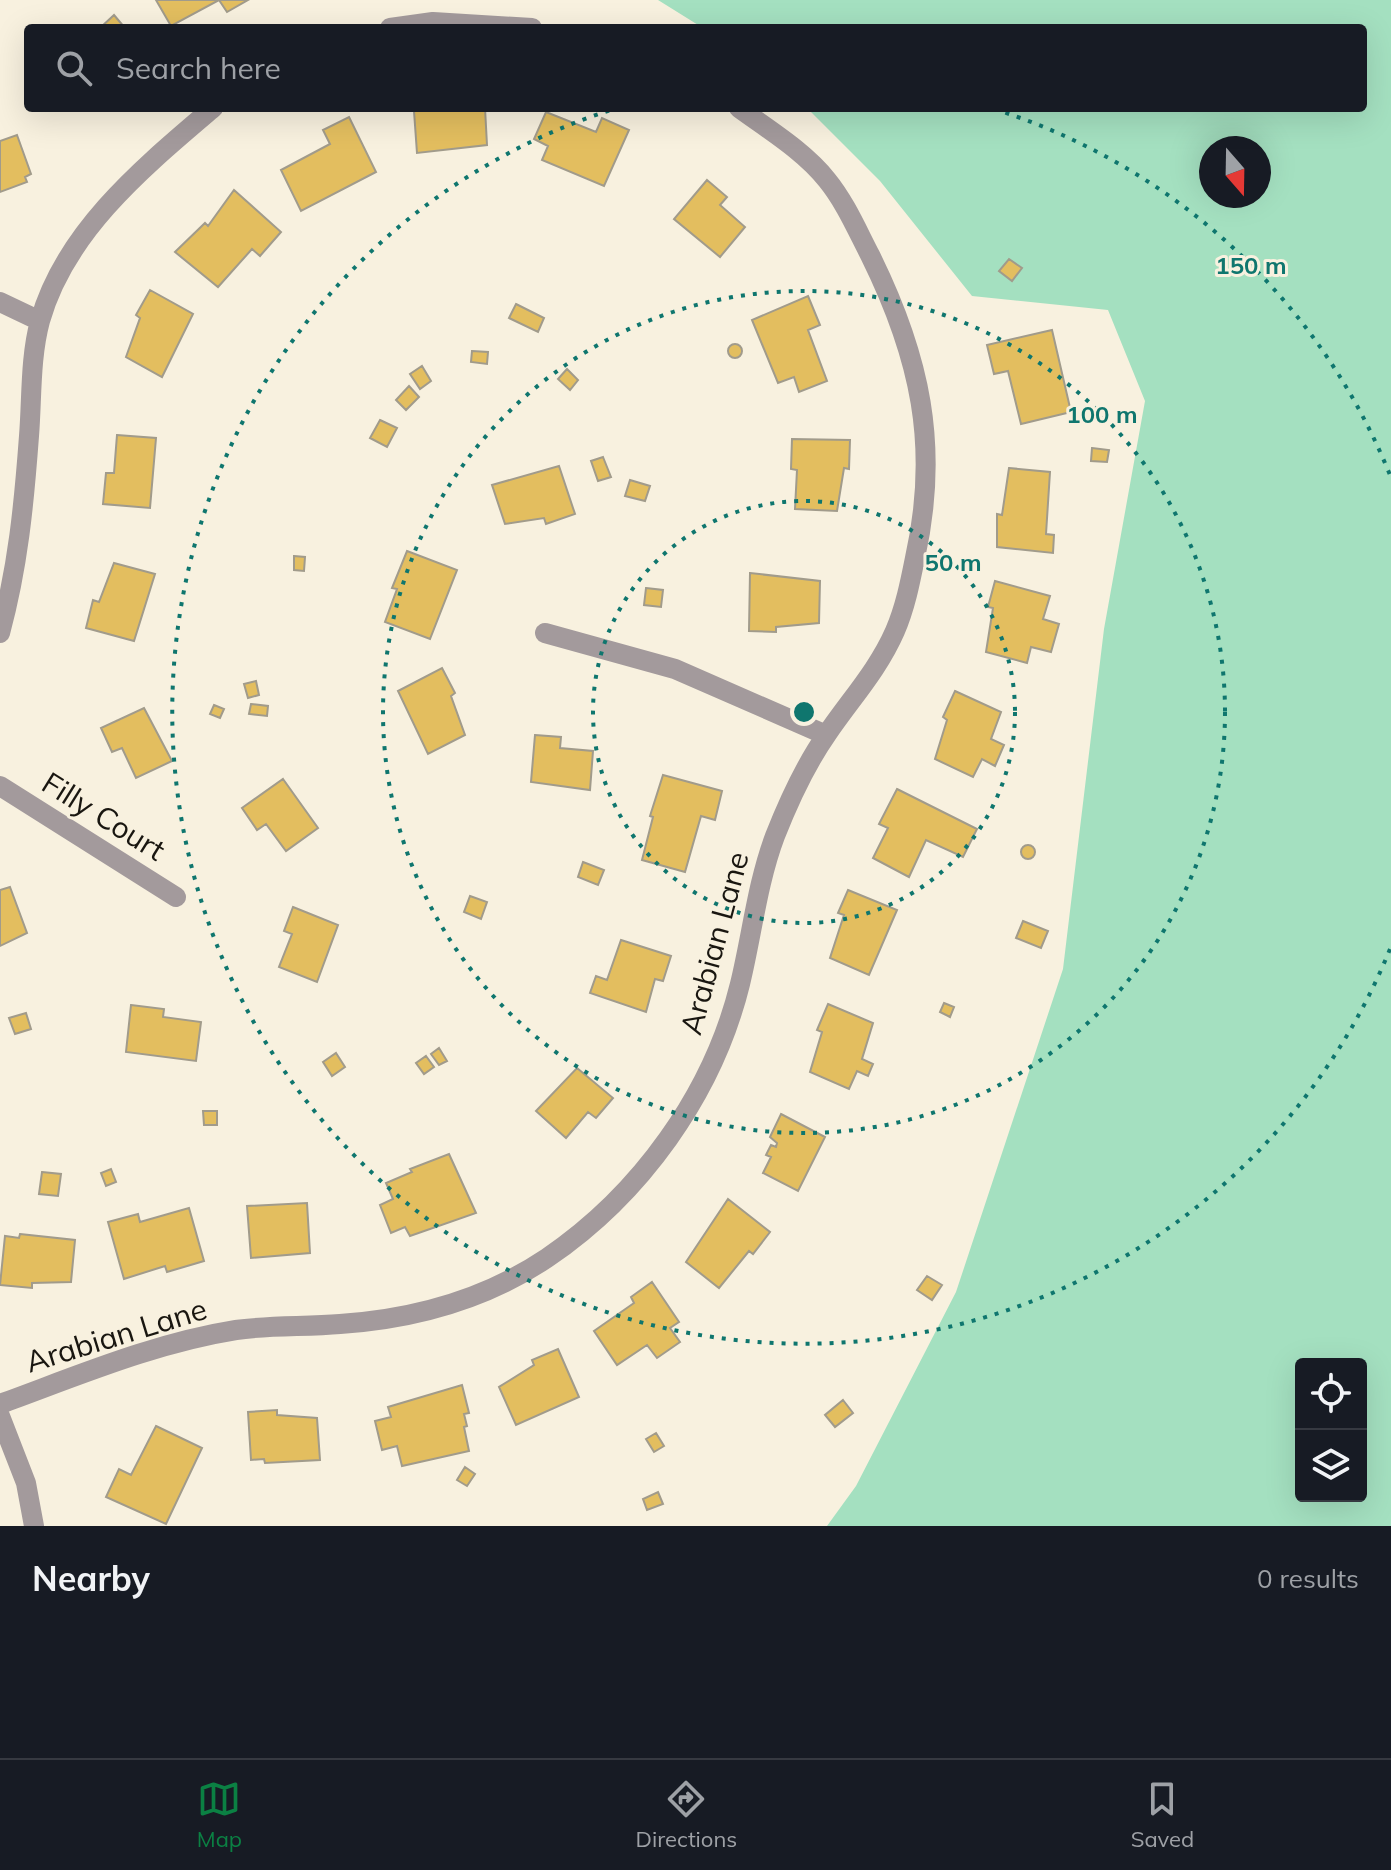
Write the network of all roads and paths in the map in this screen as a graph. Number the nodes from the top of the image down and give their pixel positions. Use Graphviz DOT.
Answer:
graph roads {
  1 [pos="419,24"];
  2 [pos="466,24"];
  3 [pos="209,112"];
  4 [pos="745,112"];
  5 [pos="0,302"];
  6 [pos="40,321"];
  7 [pos="0,633"];
  8 [pos="545,633"];
  9 [pos="826,735"];
  10 [pos="0,786"];
  11 [pos="176,897"];
  12 [pos="0,1404"];
  13 [pos="0,1416"];
  14 [pos="34,1526"];
  1 -- 2 [label="street"];
  3 -- 6 [label="street"];
  4 -- 9 [label="street, Arabian Lane"];
  5 -- 6 [label="street"];
  6 -- 7 [label="street"];
  8 -- 9 [label="street"];
  9 -- 12 [label="street, Arabian Lane"];
  10 -- 11 [label="street, Filly Court"];
  13 -- 14 [label="street"];
}
